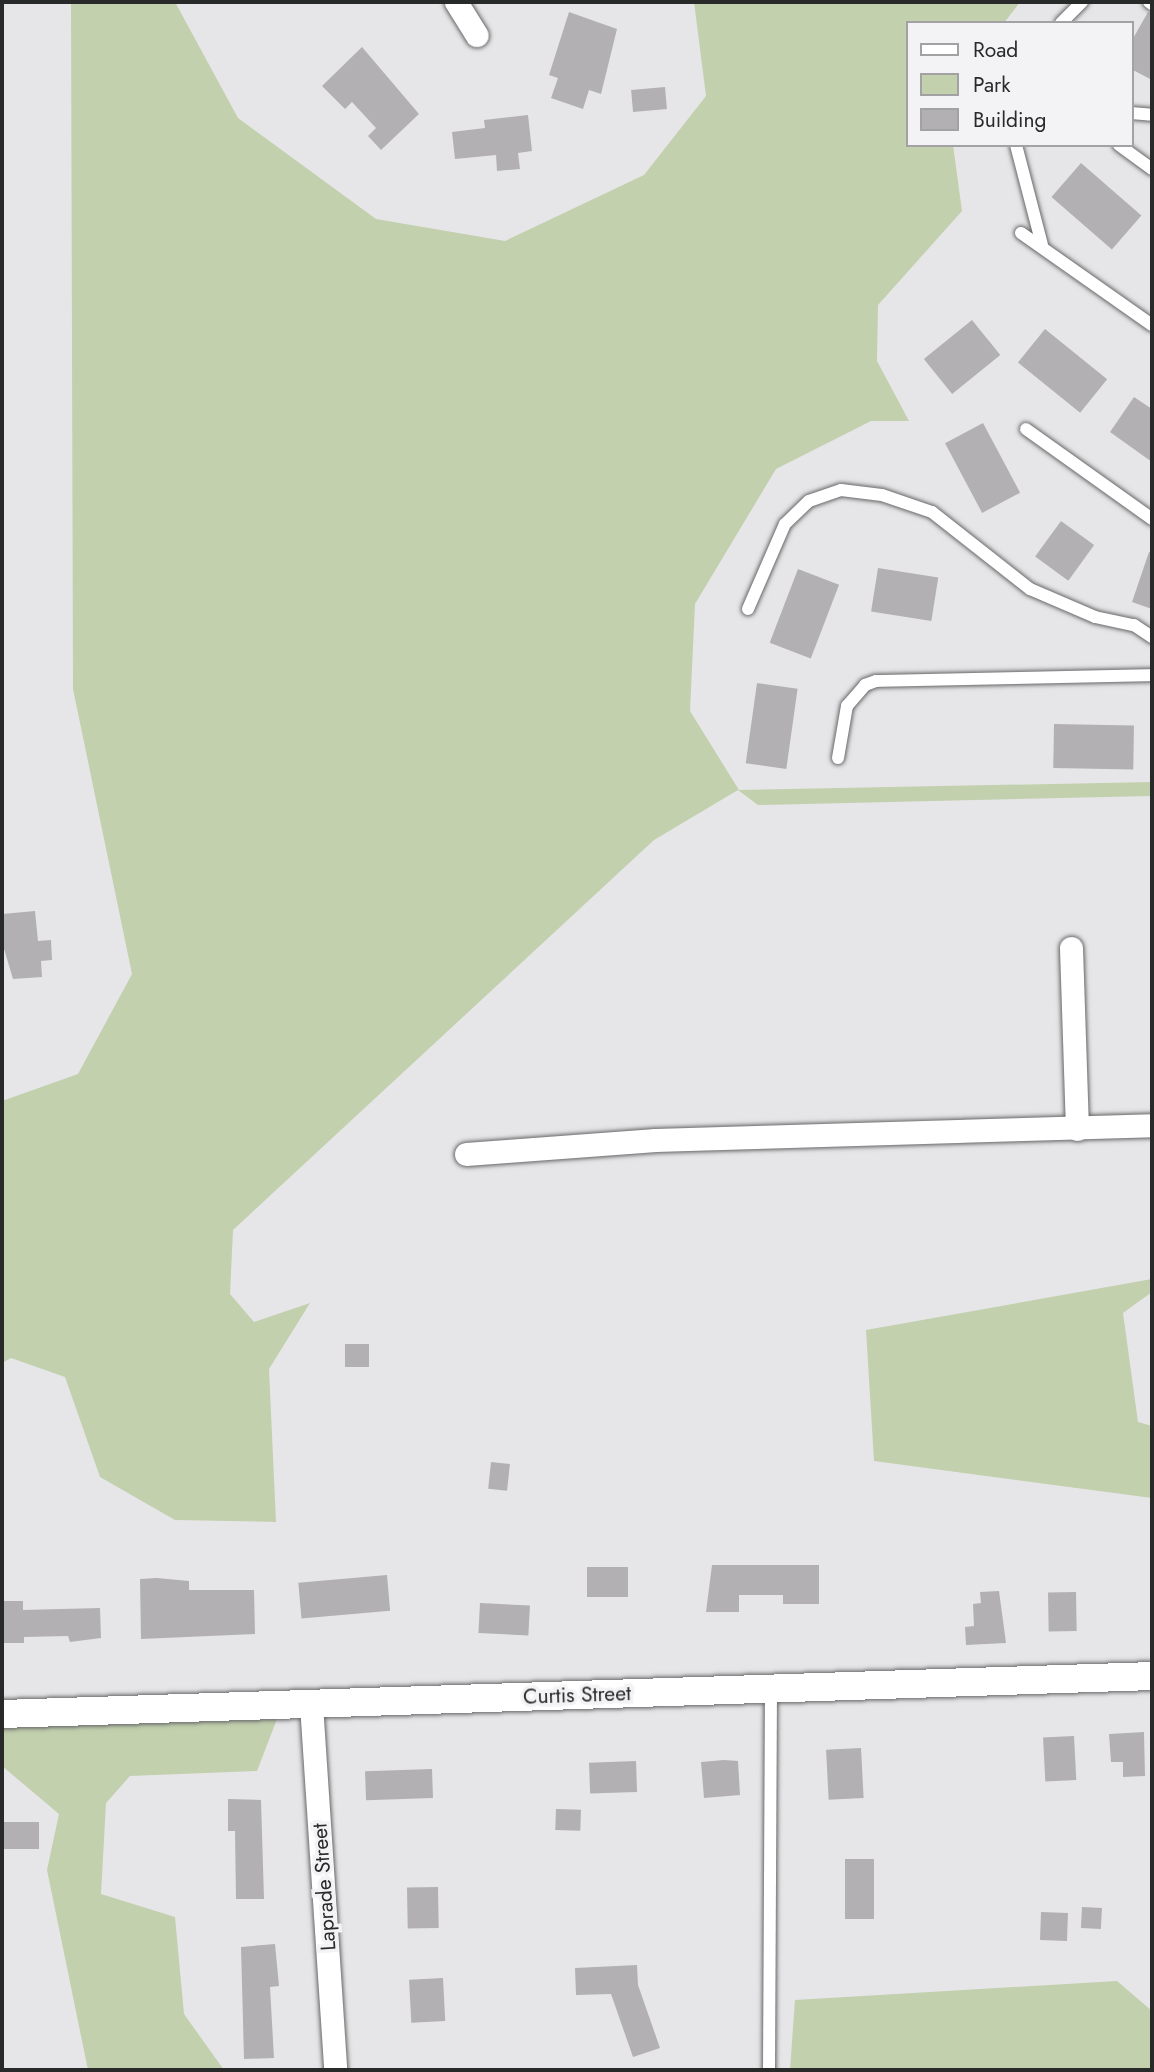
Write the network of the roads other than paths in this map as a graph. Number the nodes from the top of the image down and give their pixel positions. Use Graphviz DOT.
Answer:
graph roads {
  1 [pos="456,2"];
  2 [pos="1082,2"];
  3 [pos="1063,21"];
  4 [pos="477,35"];
  5 [pos="1133,113"];
  6 [pos="1152,115"];
  7 [pos="1017,147"];
  8 [pos="1122,147"];
  9 [pos="1152,169"];
  10 [pos="1021,233"];
  11 [pos="1042,245"];
  12 [pos="1152,325"];
  13 [pos="1026,429"];
  14 [pos="1152,519"];
  15 [pos="748,609"];
  16 [pos="1152,638"];
  17 [pos="1152,675"];
  18 [pos="838,758"];
  19 [pos="1071,948"];
  20 [pos="1152,1125"];
  21 [pos="1077,1129"];
  22 [pos="466,1154"];
  23 [pos="1152,1676"];
  24 [pos="771,1689"];
  25 [pos="311,1704"];
  26 [pos="2,1714"];
  27 [pos="335,2070"];
  28 [pos="769,2070"];
  1 -- 4 [label="street"];
  2 -- 3 [label="lane"];
  5 -- 6 [label="lane"];
  7 -- 11 [label="lane"];
  8 -- 9 [label="lane"];
  10 -- 11 [label="lane"];
  11 -- 12 [label="lane"];
  13 -- 14 [label="lane"];
  15 -- 16 [label="lane"];
  17 -- 18 [label="lane"];
  19 -- 21 [label="street"];
  20 -- 21 [label="street"];
  21 -- 22 [label="street"];
  23 -- 24 [label="street, Curtis Street"];
  24 -- 25 [label="street, Curtis Street"];
  24 -- 28 [label="lane"];
  25 -- 26 [label="street, Curtis Street"];
  25 -- 27 [label="street, Laprade Street"];
}
